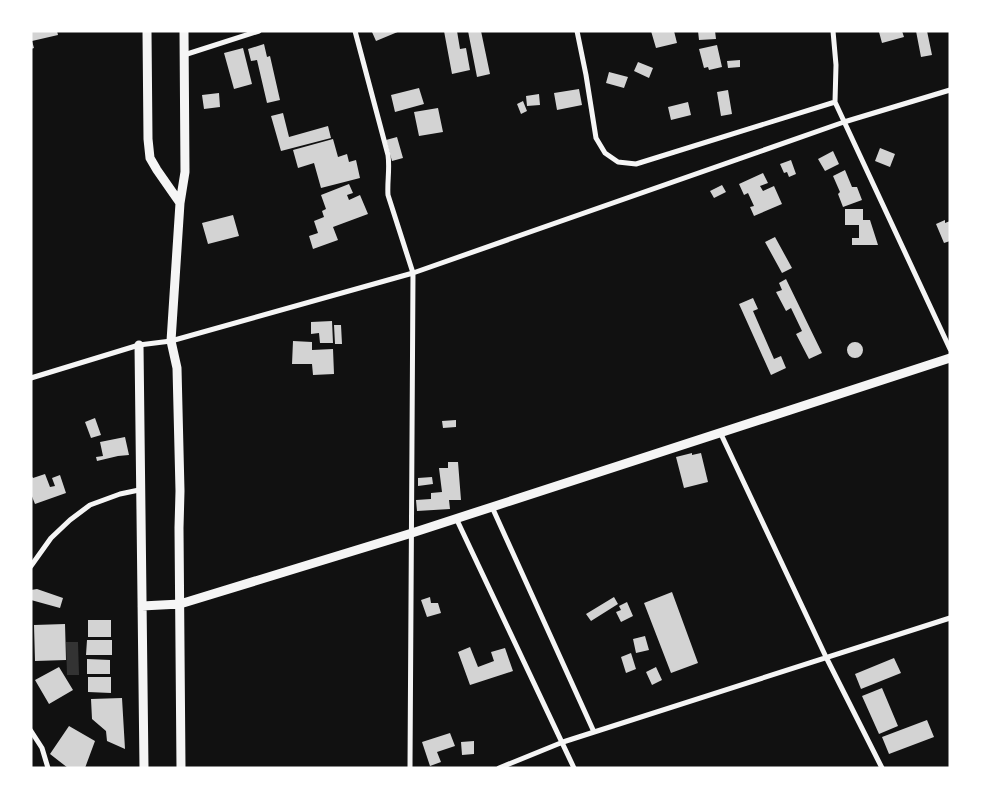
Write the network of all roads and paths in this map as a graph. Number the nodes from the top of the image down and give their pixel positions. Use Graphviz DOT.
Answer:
graph roads {
  1 [pos="147,31"];
  2 [pos="184,31"];
  3 [pos="259,31"];
  4 [pos="354,31"];
  5 [pos="578,31"];
  6 [pos="833,31"];
  7 [pos="184,56"];
  8 [pos="950,90"];
  9 [pos="835,102"];
  10 [pos="844,122"];
  11 [pos="180,203"];
  12 [pos="413,273"];
  13 [pos="171,341"];
  14 [pos="138,345"];
  15 [pos="950,349"];
  16 [pos="950,358"];
  17 [pos="31,378"];
  18 [pos="720,432"];
  19 [pos="140,490"];
  20 [pos="492,506"];
  21 [pos="456,518"];
  22 [pos="412,533"];
  23 [pos="31,566"];
  24 [pos="180,604"];
  25 [pos="142,606"];
  26 [pos="950,618"];
  27 [pos="826,657"];
  28 [pos="31,731"];
  29 [pos="594,732"];
  30 [pos="563,742"];
  31 [pos="48,768"];
  32 [pos="144,768"];
  33 [pos="181,768"];
  34 [pos="410,768"];
  35 [pos="499,768"];
  36 [pos="574,768"];
  37 [pos="882,768"];
  1 -- 11 [label="street"];
  2 -- 7 [label="street"];
  3 -- 7 [label="street"];
  4 -- 12 [label="street"];
  5 -- 9 [label="street"];
  6 -- 9 [label="street"];
  7 -- 11 [label="street"];
  8 -- 10 [label="street"];
  9 -- 10 [label="street"];
  10 -- 12 [label="street"];
  10 -- 15 [label="street"];
  11 -- 13 [label="street"];
  12 -- 13 [label="street"];
  12 -- 22 [label="street"];
  13 -- 14 [label="street"];
  13 -- 24 [label="street"];
  14 -- 17 [label="street"];
  14 -- 19 [label="street"];
  16 -- 18 [label="street"];
  18 -- 20 [label="street"];
  18 -- 27 [label="street"];
  19 -- 23 [label="street"];
  19 -- 25 [label="street"];
  20 -- 21 [label="street"];
  20 -- 29 [label="street"];
  21 -- 22 [label="street"];
  21 -- 30 [label="street"];
  22 -- 24 [label="street"];
  22 -- 34 [label="street"];
  24 -- 25 [label="street"];
  24 -- 33 [label="street"];
  25 -- 32 [label="street"];
  26 -- 27 [label="street"];
  27 -- 29 [label="street"];
  27 -- 37 [label="street"];
  28 -- 31 [label="street"];
  29 -- 30 [label="street"];
  30 -- 35 [label="street"];
  30 -- 36 [label="street"];
}
